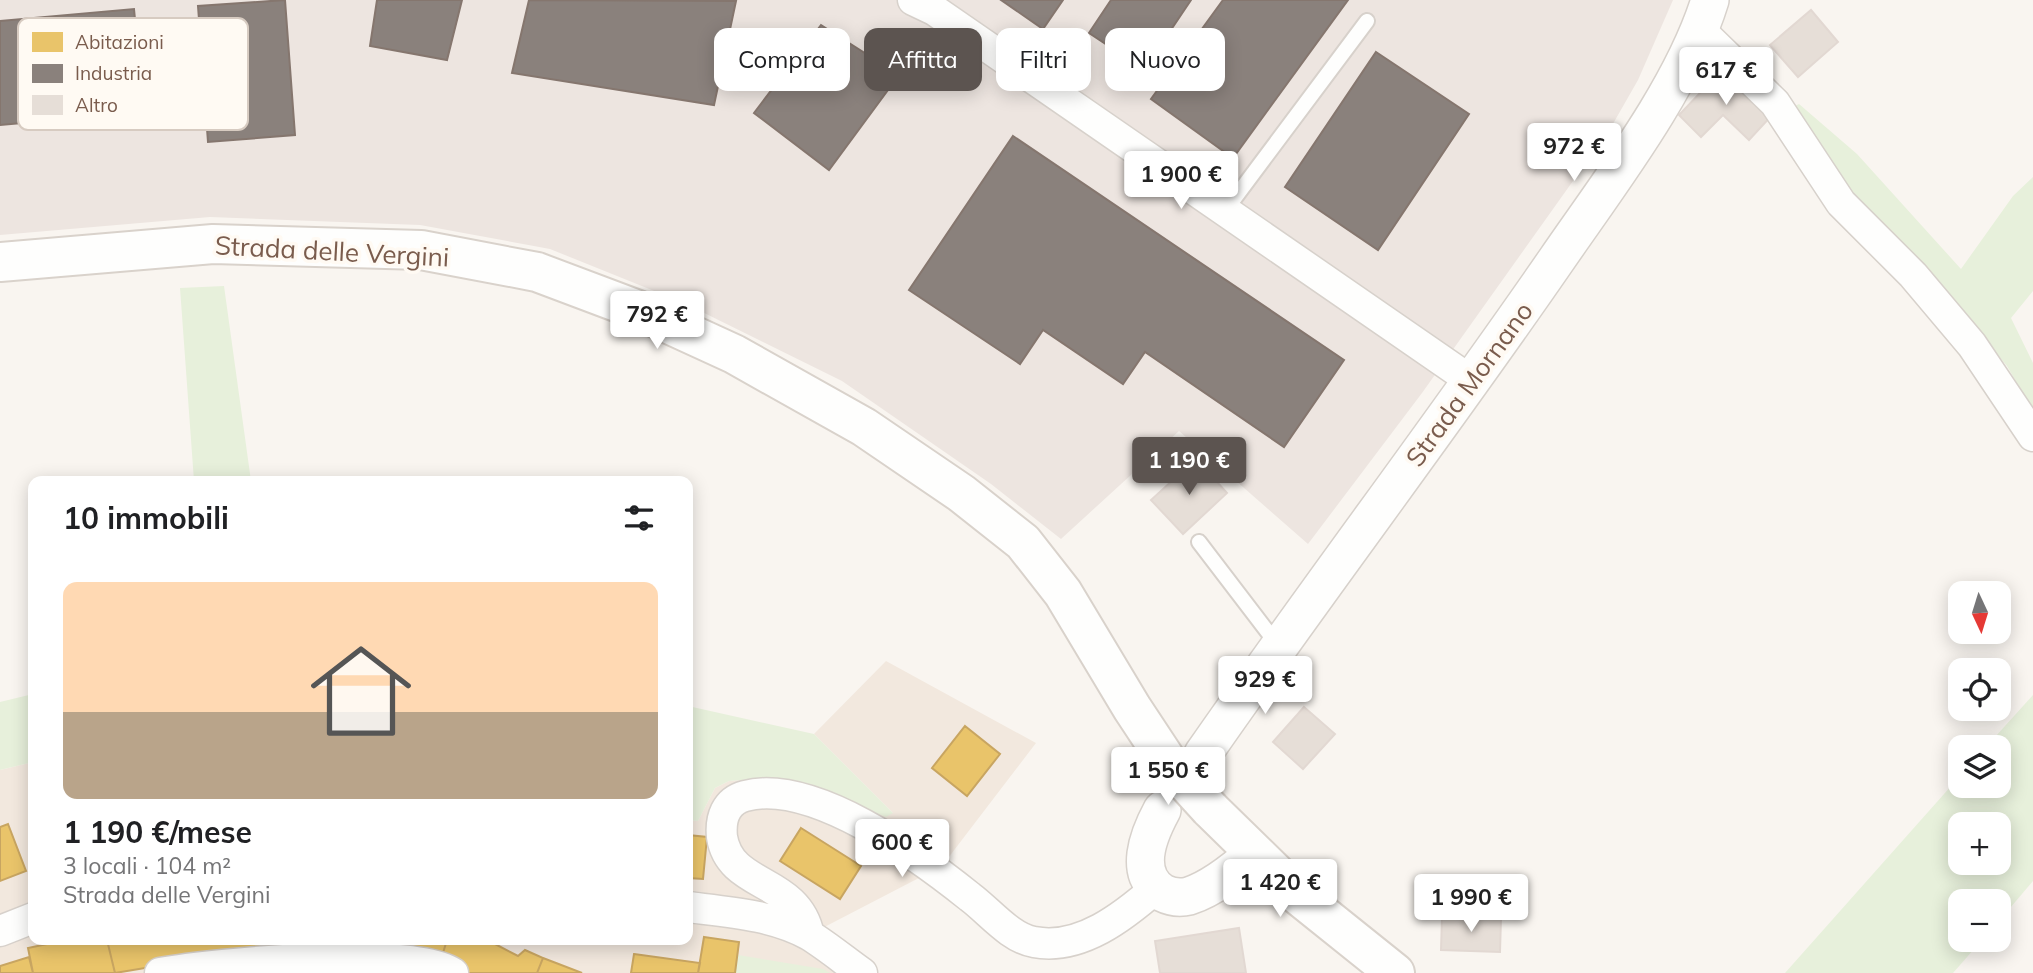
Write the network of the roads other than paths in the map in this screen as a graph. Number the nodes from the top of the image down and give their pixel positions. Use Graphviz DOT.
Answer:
graph roads {
  1 [pos="929,3"];
  2 [pos="1706,15"];
  3 [pos="1367,21"];
  4 [pos="1225,211"];
  5 [pos="0,262"];
  6 [pos="1473,382"];
  7 [pos="2033,436"];
  8 [pos="1199,542"];
  9 [pos="1278,645"];
  10 [pos="1186,759"];
  11 [pos="1162,810"];
  12 [pos="1253,854"];
  13 [pos="1156,888"];
  14 [pos="693,908"];
  15 [pos="28,920"];
  16 [pos="0,931"];
  17 [pos="808,935"];
  18 [pos="195,970"];
  19 [pos="160,973"];
  20 [pos="453,973"];
  21 [pos="862,973"];
  22 [pos="1395,973"];
  1 -- 4 [label="street"];
  2 -- 6 [label="street, Strada Mornano"];
  2 -- 7 [label="street"];
  3 -- 4 [label="lane"];
  4 -- 6 [label="street"];
  5 -- 10 [label="main road, Strada delle Vergini"];
  6 -- 9 [label="street, Strada Mornano"];
  8 -- 9 [label="lane"];
  9 -- 10 [label="street, Strada Mornano"];
  10 -- 12 [label="main road, Strada delle Vergini, bridge"];
  11 -- 13 [label="street"];
  12 -- 13 [label="street"];
  12 -- 22 [label="main road, Strada delle Vergini"];
  13 -- 17 [label="street"];
  14 -- 17 [label="street"];
  15 -- 16 [label="street"];
  17 -- 21 [label="street"];
  18 -- 19 [label="street"];
  18 -- 20 [label="street"];
}
